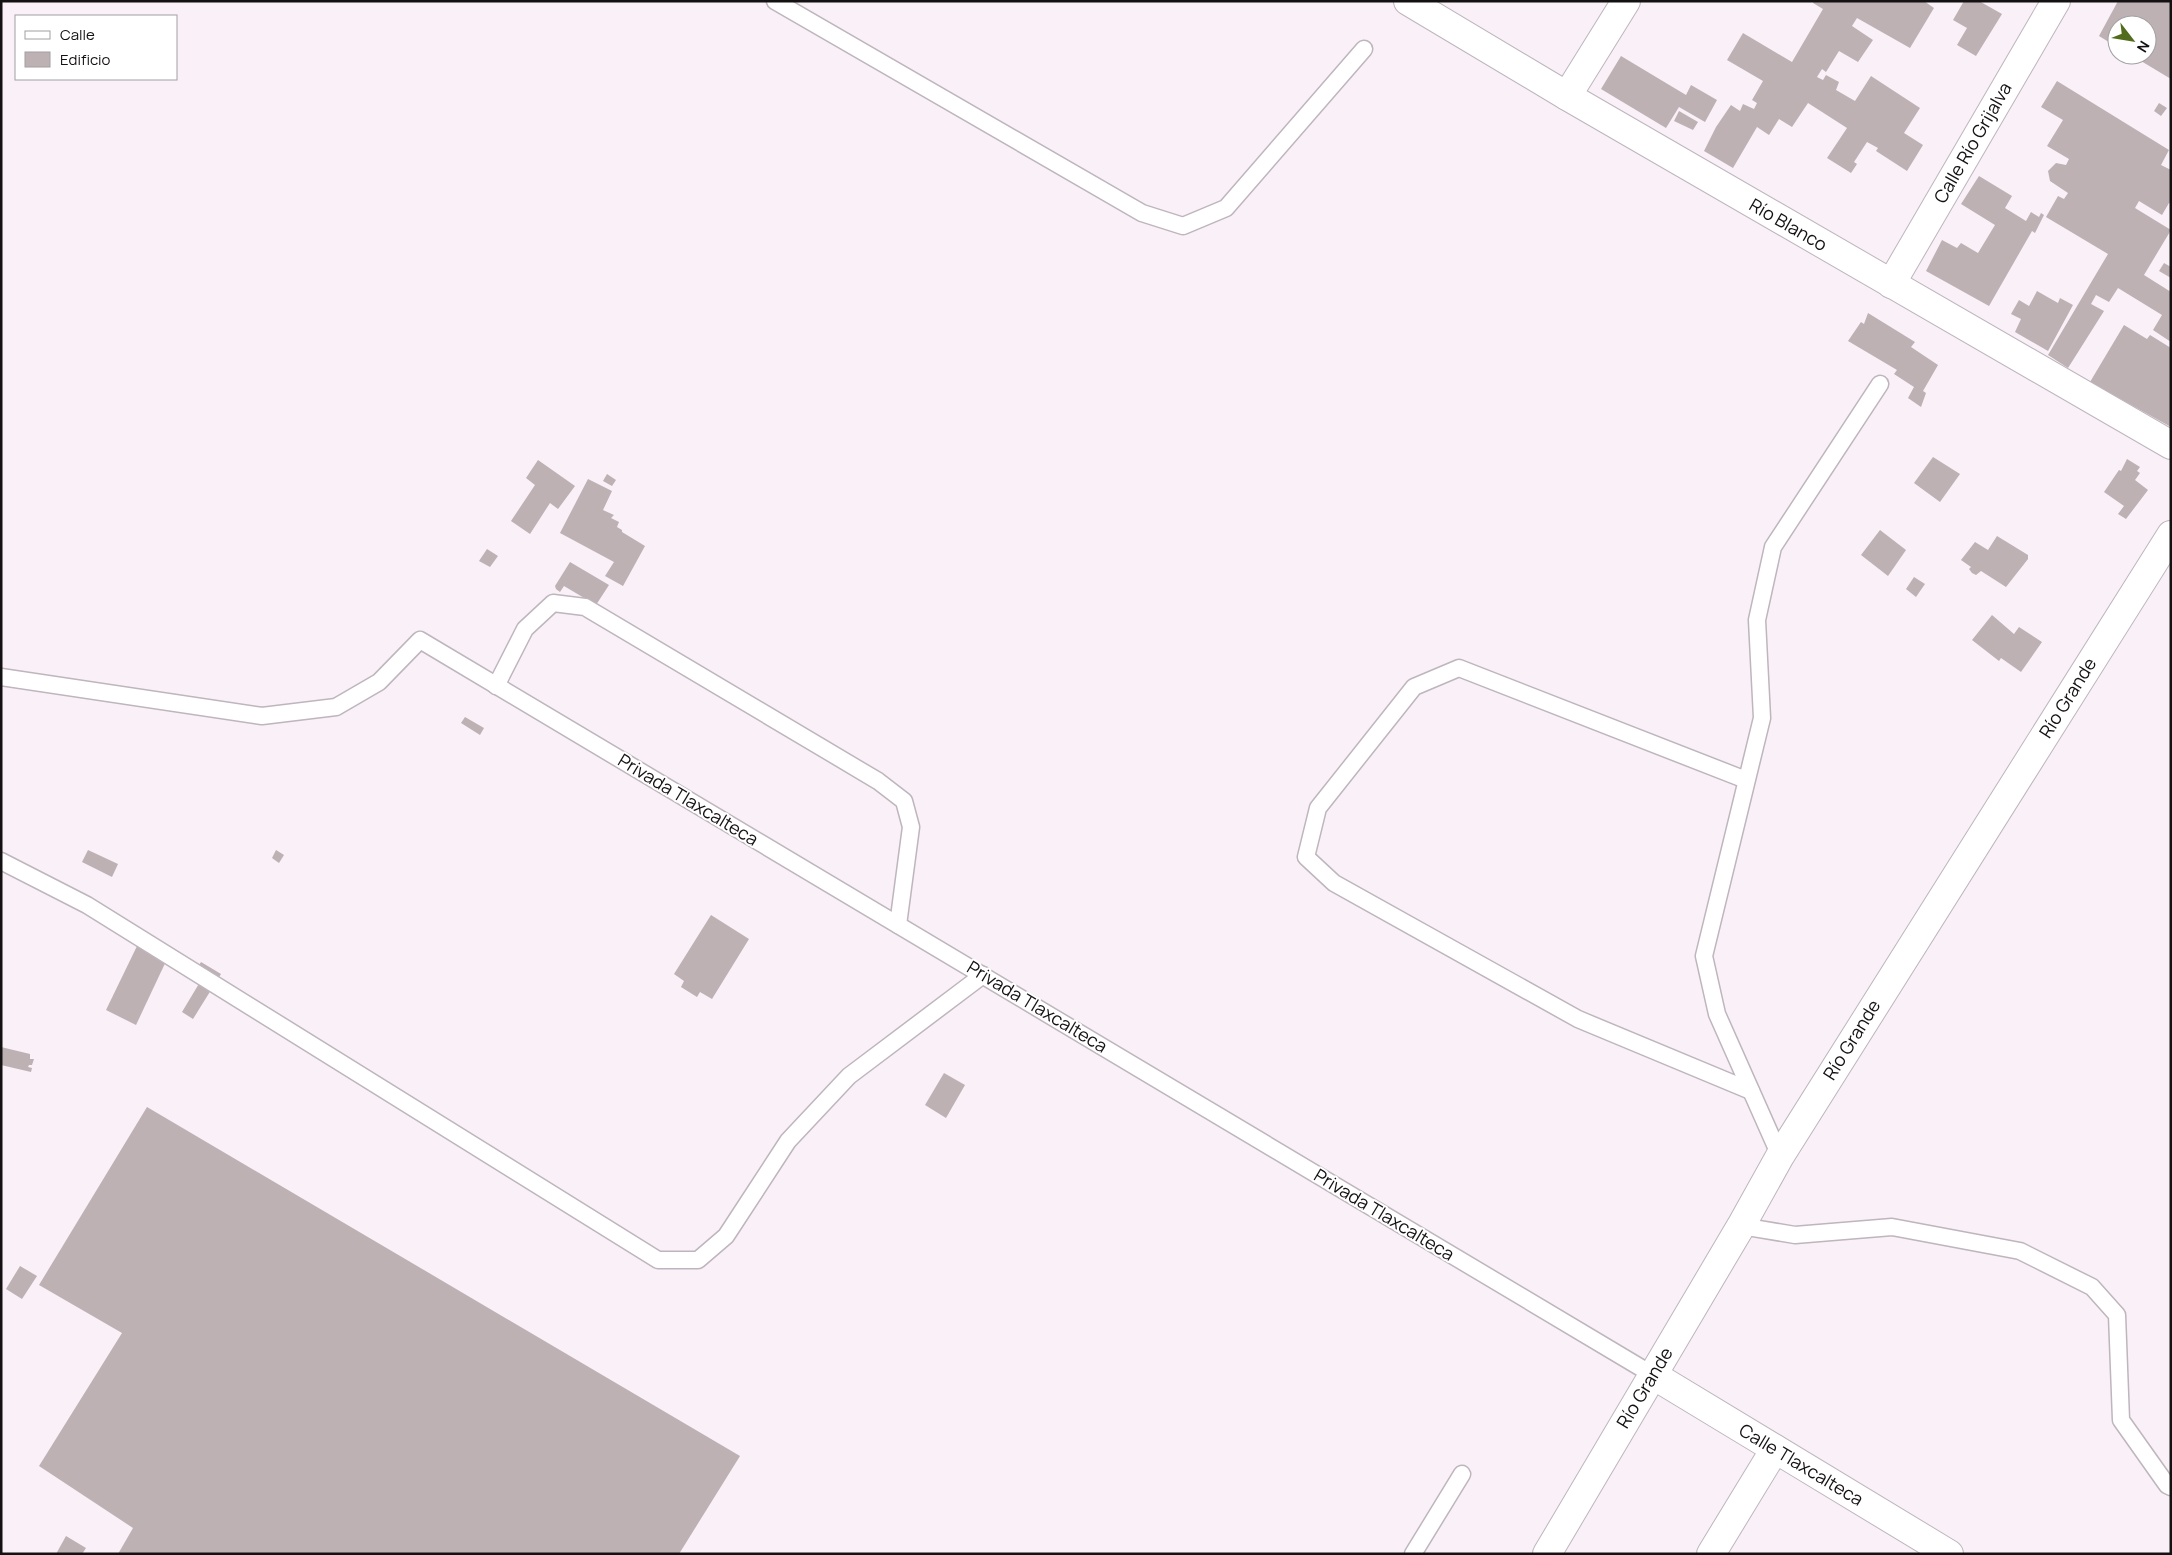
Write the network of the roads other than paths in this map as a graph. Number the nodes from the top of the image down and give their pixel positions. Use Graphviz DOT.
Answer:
graph roads {
  1 [pos="775,1"];
  2 [pos="1408,1"];
  3 [pos="1626,1"];
  4 [pos="2056,1"];
  5 [pos="1364,49"];
  6 [pos="1567,96"];
  7 [pos="1891,284"];
  8 [pos="1880,384"];
  9 [pos="2171,445"];
  10 [pos="2171,535"];
  11 [pos="1,677"];
  12 [pos="496,686"];
  13 [pos="1746,780"];
  14 [pos="1,861"];
  15 [pos="898,925"];
  16 [pos="983,975"];
  17 [pos="1751,1091"];
  18 [pos="1780,1156"];
  19 [pos="1740,1226"];
  20 [pos="1652,1375"];
  21 [pos="1775,1449"];
  22 [pos="1462,1474"];
  23 [pos="2171,1487"];
  24 [pos="1919,1546"];
  25 [pos="1413,1554"];
  26 [pos="1547,1554"];
  27 [pos="1711,1554"];
  28 [pos="1950,1554"];
  1 -- 5 [label="lane"];
  2 -- 6 [label="street, Río Blanco"];
  3 -- 6 [label="street"];
  4 -- 7 [label="street, Calle Río Grijalva"];
  6 -- 7 [label="street, Río Blanco"];
  7 -- 9 [label="street, Río Blanco"];
  8 -- 13 [label="lane"];
  10 -- 18 [label="street, Río Grande"];
  11 -- 12 [label="lane, Privada Tlaxcalteca"];
  12 -- 15 [label="lane, Privada Tlaxcalteca"];
  12 -- 15 [label="lane"];
  13 -- 17 [label="lane"];
  13 -- 17 [label="lane"];
  14 -- 16 [label="lane"];
  15 -- 16 [label="lane, Privada Tlaxcalteca"];
  16 -- 20 [label="lane, Privada Tlaxcalteca"];
  17 -- 18 [label="lane"];
  18 -- 19 [label="street, Río Grande"];
  19 -- 20 [label="street, Río Grande"];
  19 -- 23 [label="lane"];
  20 -- 21 [label="street, Calle Tlaxcalteca"];
  20 -- 26 [label="street, Río Grande"];
  21 -- 24 [label="street, Calle Tlaxcalteca"];
  21 -- 27 [label="street"];
  22 -- 25 [label="lane"];
  24 -- 28 [label="street, Calle Tlaxcalteca"];
}
